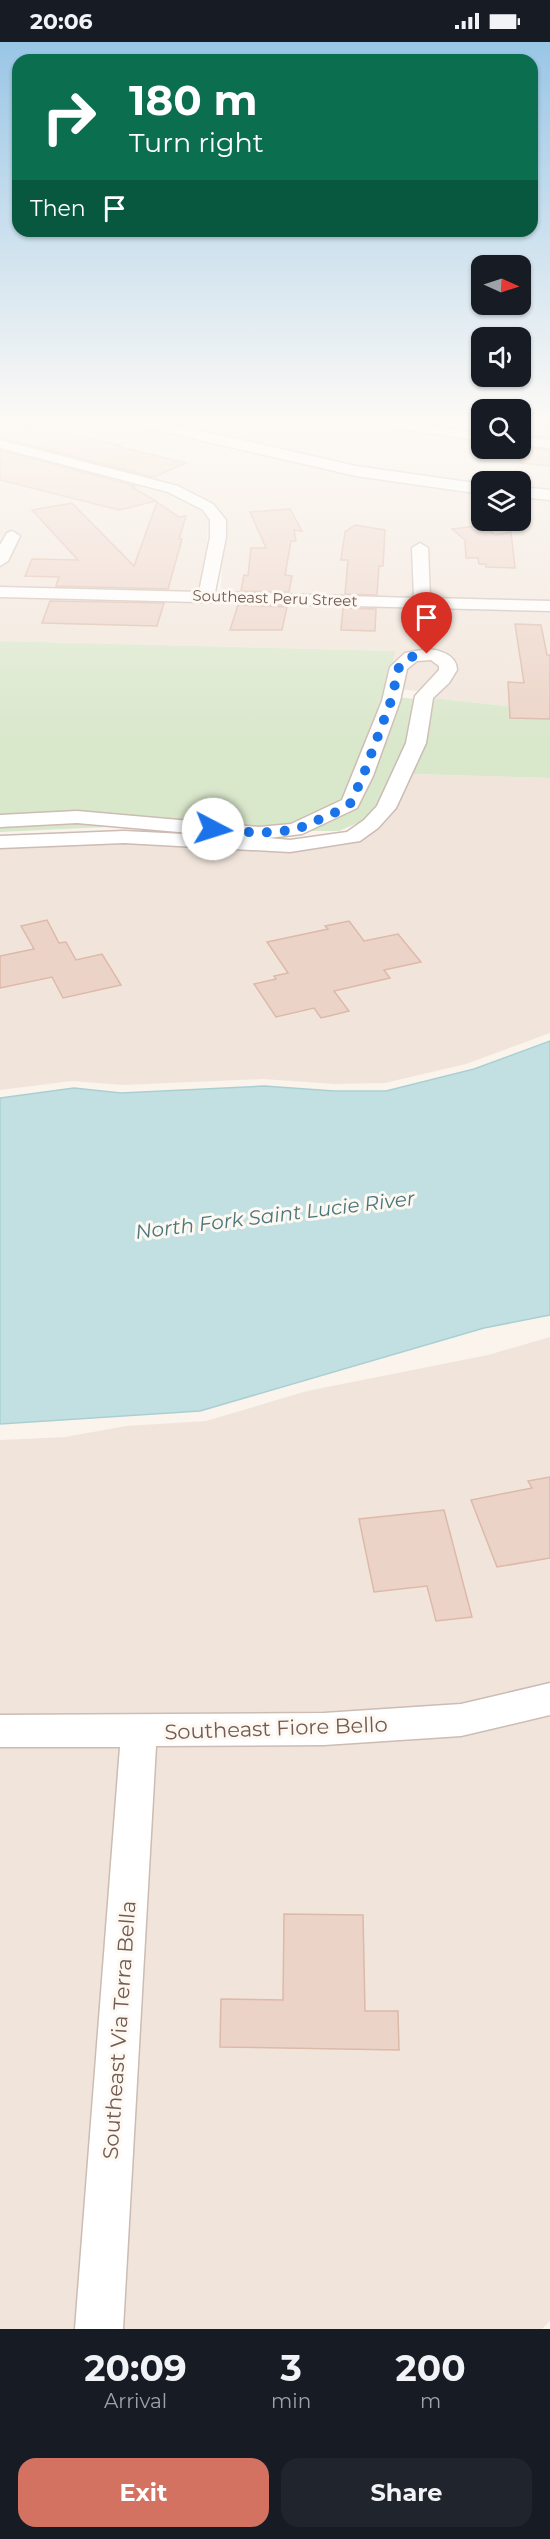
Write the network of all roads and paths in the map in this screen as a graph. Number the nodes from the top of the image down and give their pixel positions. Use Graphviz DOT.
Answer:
graph roads {
  1 [pos="218,531"];
  2 [pos="12,536"];
  3 [pos="420,548"];
  4 [pos="0,561"];
  5 [pos="0,592"];
  6 [pos="206,596"];
  7 [pos="422,602"];
  8 [pos="550,606"];
  9 [pos="393,693"];
  10 [pos="424,696"];
  11 [pos="0,820"];
  12 [pos="298,837"];
  13 [pos="0,842"];
  14 [pos="550,1699"];
  15 [pos="0,1731"];
  16 [pos="139,1732"];
  17 [pos="99,2329"];
  1 -- 6 [label="street"];
  2 -- 4 [label="street"];
  3 -- 7 [label="street"];
  5 -- 6 [label="street, Southeast Peru Street"];
  6 -- 7 [label="street, Southeast Peru Street"];
  7 -- 8 [label="street, Southeast Peru Street"];
  9 -- 10 [label="street"];
  9 -- 10 [label="street"];
  9 -- 12 [label="street"];
  10 -- 12 [label="street"];
  11 -- 12 [label="street"];
  12 -- 13 [label="street"];
  14 -- 16 [label="street, Southeast Fiore Bello"];
  15 -- 16 [label="street, Southeast Fiore Bello"];
  16 -- 17 [label="street, Southeast Via Terra Bella"];
}
